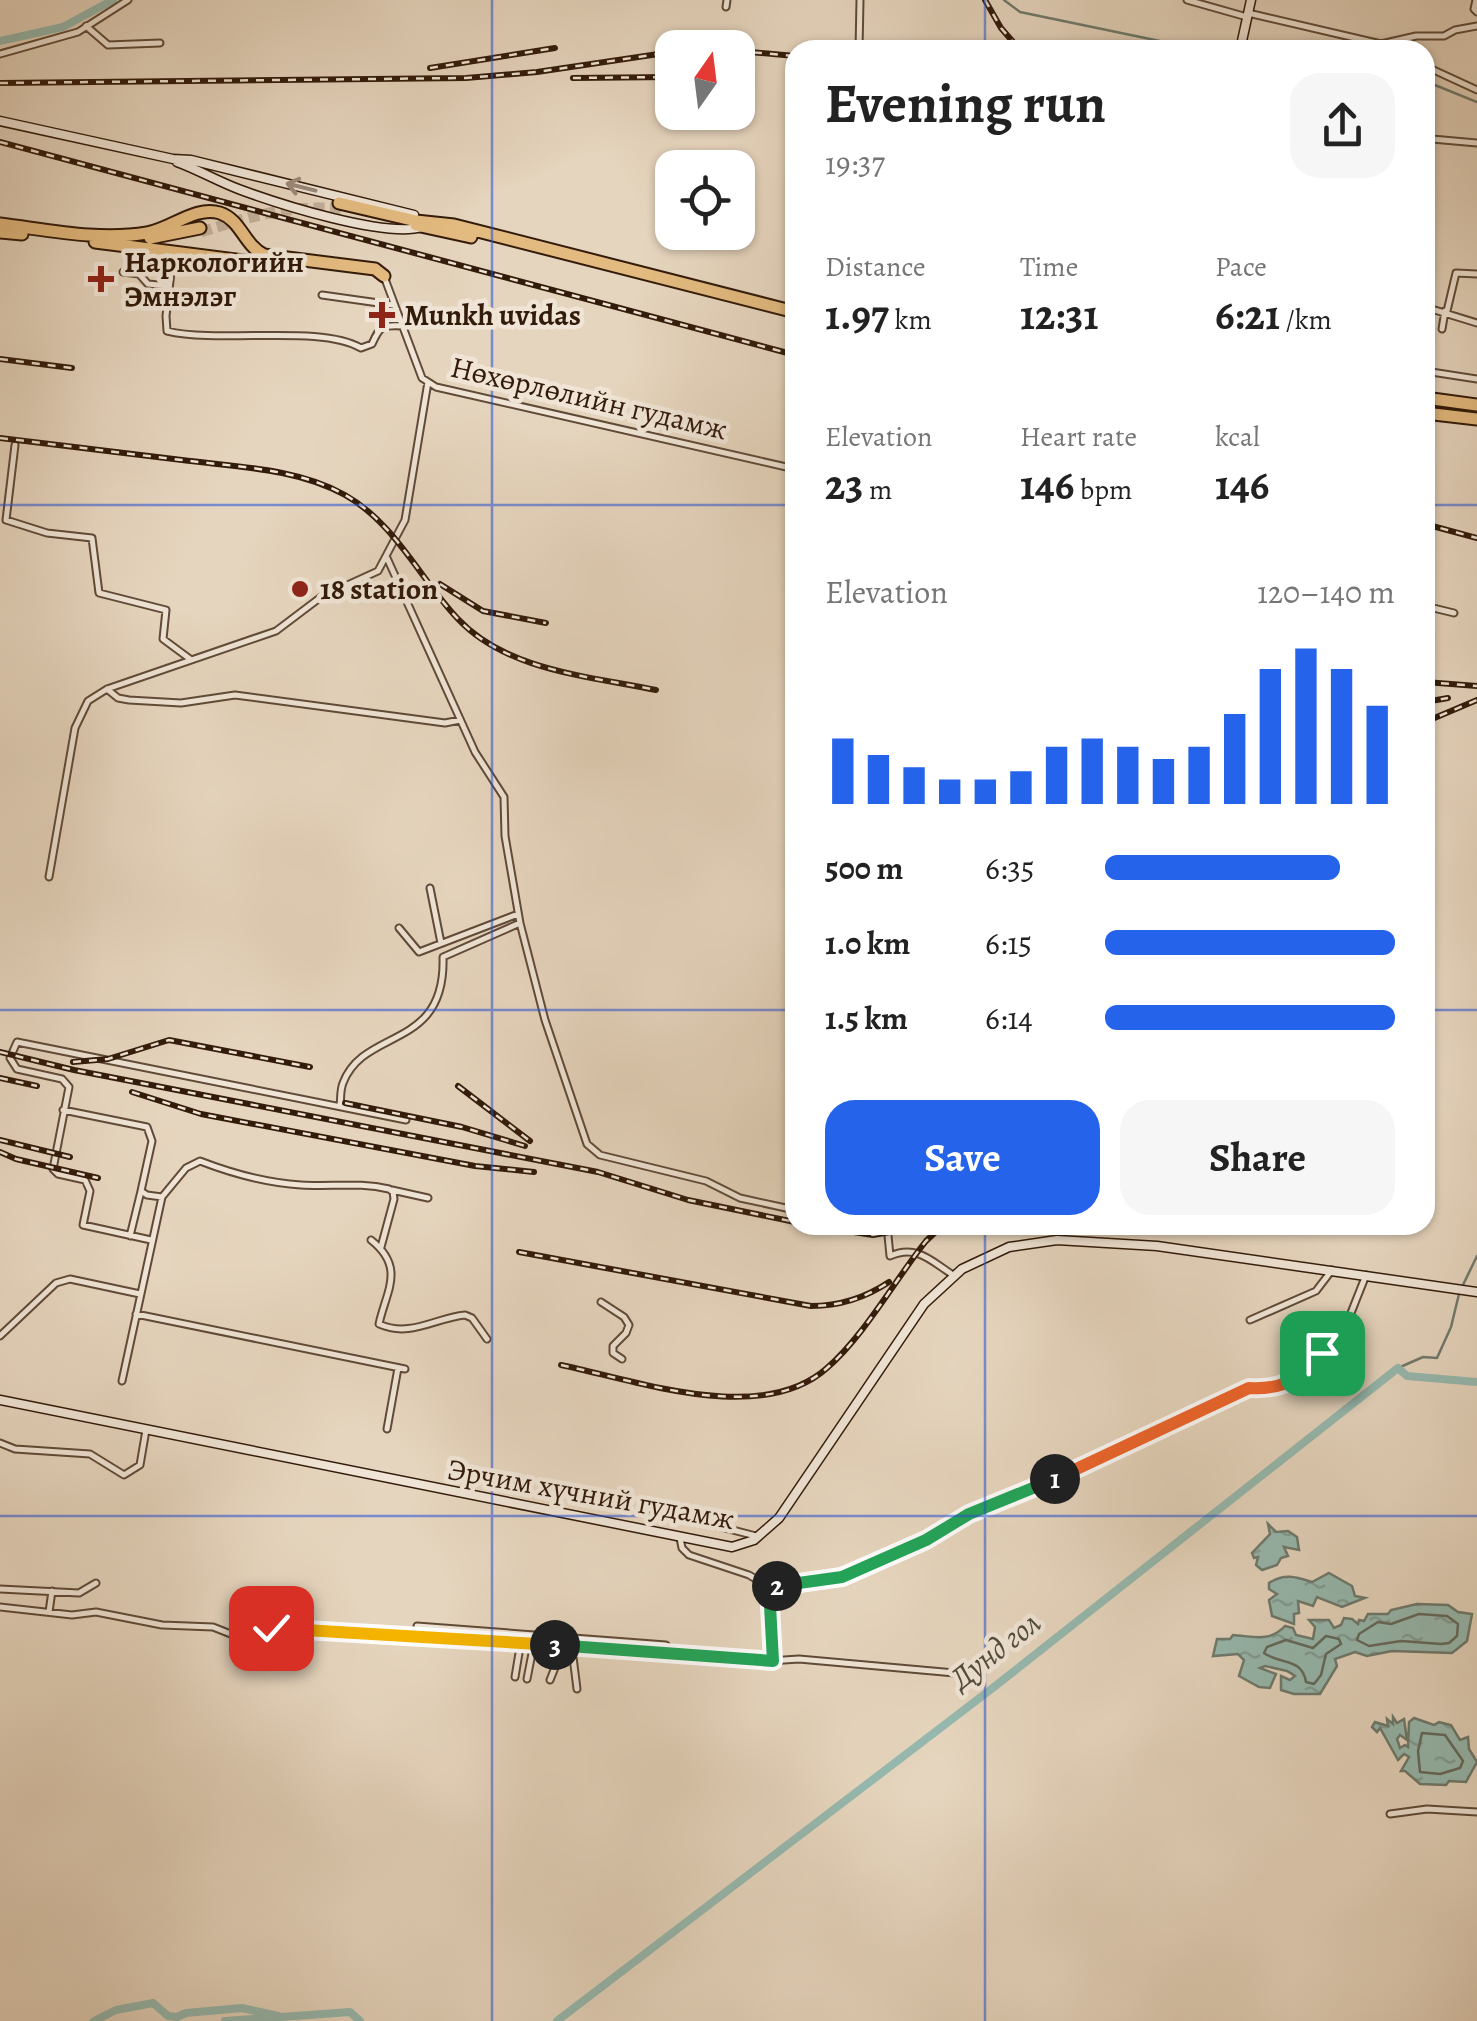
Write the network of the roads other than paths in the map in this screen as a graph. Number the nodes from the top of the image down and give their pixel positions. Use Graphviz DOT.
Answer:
graph roads {
  1 [pos="128,0"];
  2 [pos="860,0"];
  3 [pos="1188,0"];
  4 [pos="1251,0"];
  5 [pos="1476,0"];
  6 [pos="1477,12"];
  7 [pos="1248,15"];
  8 [pos="86,26"];
  9 [pos="1477,26"];
  10 [pos="859,40"];
  11 [pos="1242,40"];
  12 [pos="1367,40"];
  13 [pos="1404,40"];
  14 [pos="160,43"];
  15 [pos="0,54"];
  16 [pos="1435,71"];
  17 [pos="1477,90"];
  18 [pos="0,121"];
  19 [pos="1435,139"];
  20 [pos="1477,142"];
  21 [pos="173,159"];
  22 [pos="226,168"];
  23 [pos="242,172"];
  24 [pos="220,182"];
  25 [pos="237,189"];
  26 [pos="340,206"];
  27 [pos="0,224"];
  28 [pos="431,225"];
  29 [pos="200,230"];
  30 [pos="0,232"];
  31 [pos="123,241"];
  32 [pos="173,252"];
  33 [pos="123,272"];
  34 [pos="380,272"];
  35 [pos="1477,274"];
  36 [pos="169,286"];
  37 [pos="322,294"];
  38 [pos="394,306"];
  39 [pos="1435,309"];
  40 [pos="1446,311"];
  41 [pos="785,314"];
  42 [pos="1477,323"];
  43 [pos="402,326"];
  44 [pos="1442,329"];
  45 [pos="1435,373"];
  46 [pos="1477,379"];
  47 [pos="428,382"];
  48 [pos="1435,402"];
  49 [pos="1477,406"];
  50 [pos="1455,410"];
  51 [pos="1435,412"];
  52 [pos="1477,420"];
  53 [pos="15,445"];
  54 [pos="785,467"];
  55 [pos="387,558"];
  56 [pos="1435,608"];
  57 [pos="1454,613"];
  58 [pos="190,659"];
  59 [pos="107,689"];
  60 [pos="460,720"];
  61 [pos="49,877"];
  62 [pos="430,888"];
  63 [pos="518,914"];
  64 [pos="520,924"];
  65 [pos="399,928"];
  66 [pos="441,944"];
  67 [pos="340,1106"];
  68 [pos="63,1110"];
  69 [pos="406,1120"];
  70 [pos="389,1189"];
  71 [pos="142,1190"];
  72 [pos="162,1197"];
  73 [pos="428,1198"];
  74 [pos="785,1208"];
  75 [pos="888,1235"];
  76 [pos="130,1236"];
  77 [pos="152,1240"];
  78 [pos="372,1240"];
  79 [pos="380,1247"];
  80 [pos="1332,1270"];
  81 [pos="953,1275"];
  82 [pos="1366,1275"];
  83 [pos="1477,1292"];
  84 [pos="140,1294"];
  85 [pos="601,1302"];
  86 [pos="136,1314"];
  87 [pos="1250,1320"];
  88 [pos="0,1336"];
  89 [pos="487,1339"];
  90 [pos="622,1359"];
  91 [pos="122,1381"];
  92 [pos="0,1400"];
  93 [pos="146,1430"];
  94 [pos="387,1430"];
  95 [pos="0,1442"];
  96 [pos="643,1507"];
  97 [pos="759,1537"];
  98 [pos="680,1538"];
  99 [pos="96,1583"];
  100 [pos="769,1587"];
  101 [pos="0,1589"];
  102 [pos="52,1592"];
  103 [pos="0,1607"];
  104 [pos="49,1612"];
  105 [pos="417,1626"];
  106 [pos="428,1626"];
  107 [pos="500,1633"];
  108 [pos="416,1635"];
  109 [pos="485,1640"];
  110 [pos="521,1641"];
  111 [pos="534,1642"];
  112 [pos="575,1643"];
  113 [pos="658,1645"];
  114 [pos="666,1646"];
  115 [pos="646,1652"];
  116 [pos="573,1657"];
  117 [pos="773,1661"];
  118 [pos="976,1675"];
  119 [pos="515,1677"];
  120 [pos="527,1679"];
  121 [pos="550,1680"];
  122 [pos="576,1689"];
  123 [pos="1477,1812"];
  124 [pos="1390,1814"];
  1 -- 8 [label="street"];
  2 -- 10 [label="street"];
  3 -- 7 [label="street"];
  4 -- 7 [label="main road"];
  5 -- 6 [label="street"];
  7 -- 11 [label="main road"];
  7 -- 12 [label="street"];
  8 -- 14 [label="street"];
  8 -- 15 [label="street"];
  9 -- 13 [label="street"];
  16 -- 17 [label="street"];
  18 -- 21 [label="main road"];
  19 -- 20 [label="street"];
  21 -- 22 [label="main road"];
  21 -- 24 [label="main road"];
  22 -- 23 [label="main road"];
  22 -- 24 [label="main road"];
  23 -- 25 [label="main road"];
  28 -- 23 [label="main road, one-way"];
  24 -- 25 [label="main road"];
  25 -- 28 [label="main road"];
  26 -- 28 [label="highway"];
  27 -- 31 [label="highway"];
  28 -- 41 [label="highway"];
  29 -- 31 [label="highway"];
  30 -- 31 [label="highway"];
  31 -- 32 [label="highway"];
  31 -- 34 [label="highway"];
  32 -- 34 [label="highway"];
  32 -- 36 [label="street"];
  33 -- 36 [label="street"];
  34 -- 38 [label="street, Нөхөрлөлийн гудамж"];
  35 -- 40 [label="street"];
  36 -- 43 [label="street"];
  37 -- 38 [label="street"];
  38 -- 43 [label="street, Нөхөрлөлийн гудамж"];
  39 -- 40 [label="street"];
  40 -- 42 [label="street"];
  40 -- 44 [label="street"];
  43 -- 47 [label="street, Нөхөрлөлийн гудамж"];
  45 -- 46 [label="street"];
  47 -- 54 [label="street, Нөхөрлөлийн гудамж"];
  47 -- 55 [label="street"];
  48 -- 50 [label="highway"];
  49 -- 50 [label="highway"];
  50 -- 51 [label="highway"];
  50 -- 52 [label="highway"];
  53 -- 58 [label="street"];
  55 -- 58 [label="street"];
  55 -- 60 [label="street"];
  56 -- 57 [label="street"];
  58 -- 59 [label="street"];
  59 -- 60 [label="street"];
  59 -- 61 [label="street"];
  60 -- 63 [label="street"];
  62 -- 66 [label="street"];
  63 -- 64 [label="street"];
  63 -- 66 [label="street"];
  64 -- 67 [label="street"];
  64 -- 74 [label="street"];
  65 -- 66 [label="street"];
  67 -- 68 [label="street"];
  67 -- 69 [label="street"];
  68 -- 71 [label="street"];
  68 -- 76 [label="street"];
  70 -- 72 [label="street"];
  70 -- 73 [label="street"];
  70 -- 79 [label="street"];
  71 -- 72 [label="street"];
  71 -- 76 [label="street"];
  72 -- 77 [label="street"];
  75 -- 81 [label="street"];
  76 -- 77 [label="street"];
  77 -- 84 [label="street"];
  78 -- 79 [label="street"];
  79 -- 89 [label="street"];
  80 -- 81 [label="main road, Эрчим хүчний гудамж"];
  80 -- 82 [label="main road, Эрчим хүчний гудамж"];
  80 -- 87 [label="street"];
  81 -- 97 [label="main road, Эрчим хүчний гудамж"];
  82 -- 83 [label="main road, Эрчим хүчний гудамж"];
  82 -- 100 [label="street"];
  84 -- 86 [label="street"];
  84 -- 88 [label="street"];
  85 -- 90 [label="street"];
  86 -- 91 [label="street"];
  86 -- 94 [label="street"];
  92 -- 93 [label="main road, Эрчим хүчний гудамж"];
  93 -- 95 [label="street"];
  93 -- 98 [label="main road, Эрчим хүчний гудамж"];
  96 -- 97 [label="street"];
  97 -- 98 [label="main road, Эрчим хүчний гудамж"];
  98 -- 100 [label="street"];
  99 -- 102 [label="street"];
  100 -- 117 [label="street"];
  101 -- 102 [label="street"];
  102 -- 104 [label="street"];
  103 -- 104 [label="street"];
  104 -- 108 [label="street"];
  105 -- 106 [label="street"];
  106 -- 107 [label="street"];
  106 -- 108 [label="street"];
  107 -- 109 [label="street"];
  107 -- 112 [label="street"];
  108 -- 109 [label="street"];
  109 -- 110 [label="street"];
  110 -- 111 [label="street"];
  110 -- 119 [label="street"];
  111 -- 112 [label="street"];
  111 -- 120 [label="street"];
  112 -- 113 [label="street"];
  112 -- 115 [label="street"];
  112 -- 116 [label="street"];
  113 -- 114 [label="street"];
  113 -- 115 [label="street"];
  115 -- 117 [label="street"];
  116 -- 121 [label="street"];
  116 -- 122 [label="street"];
  117 -- 118 [label="street"];
  123 -- 124 [label="street"];
}
